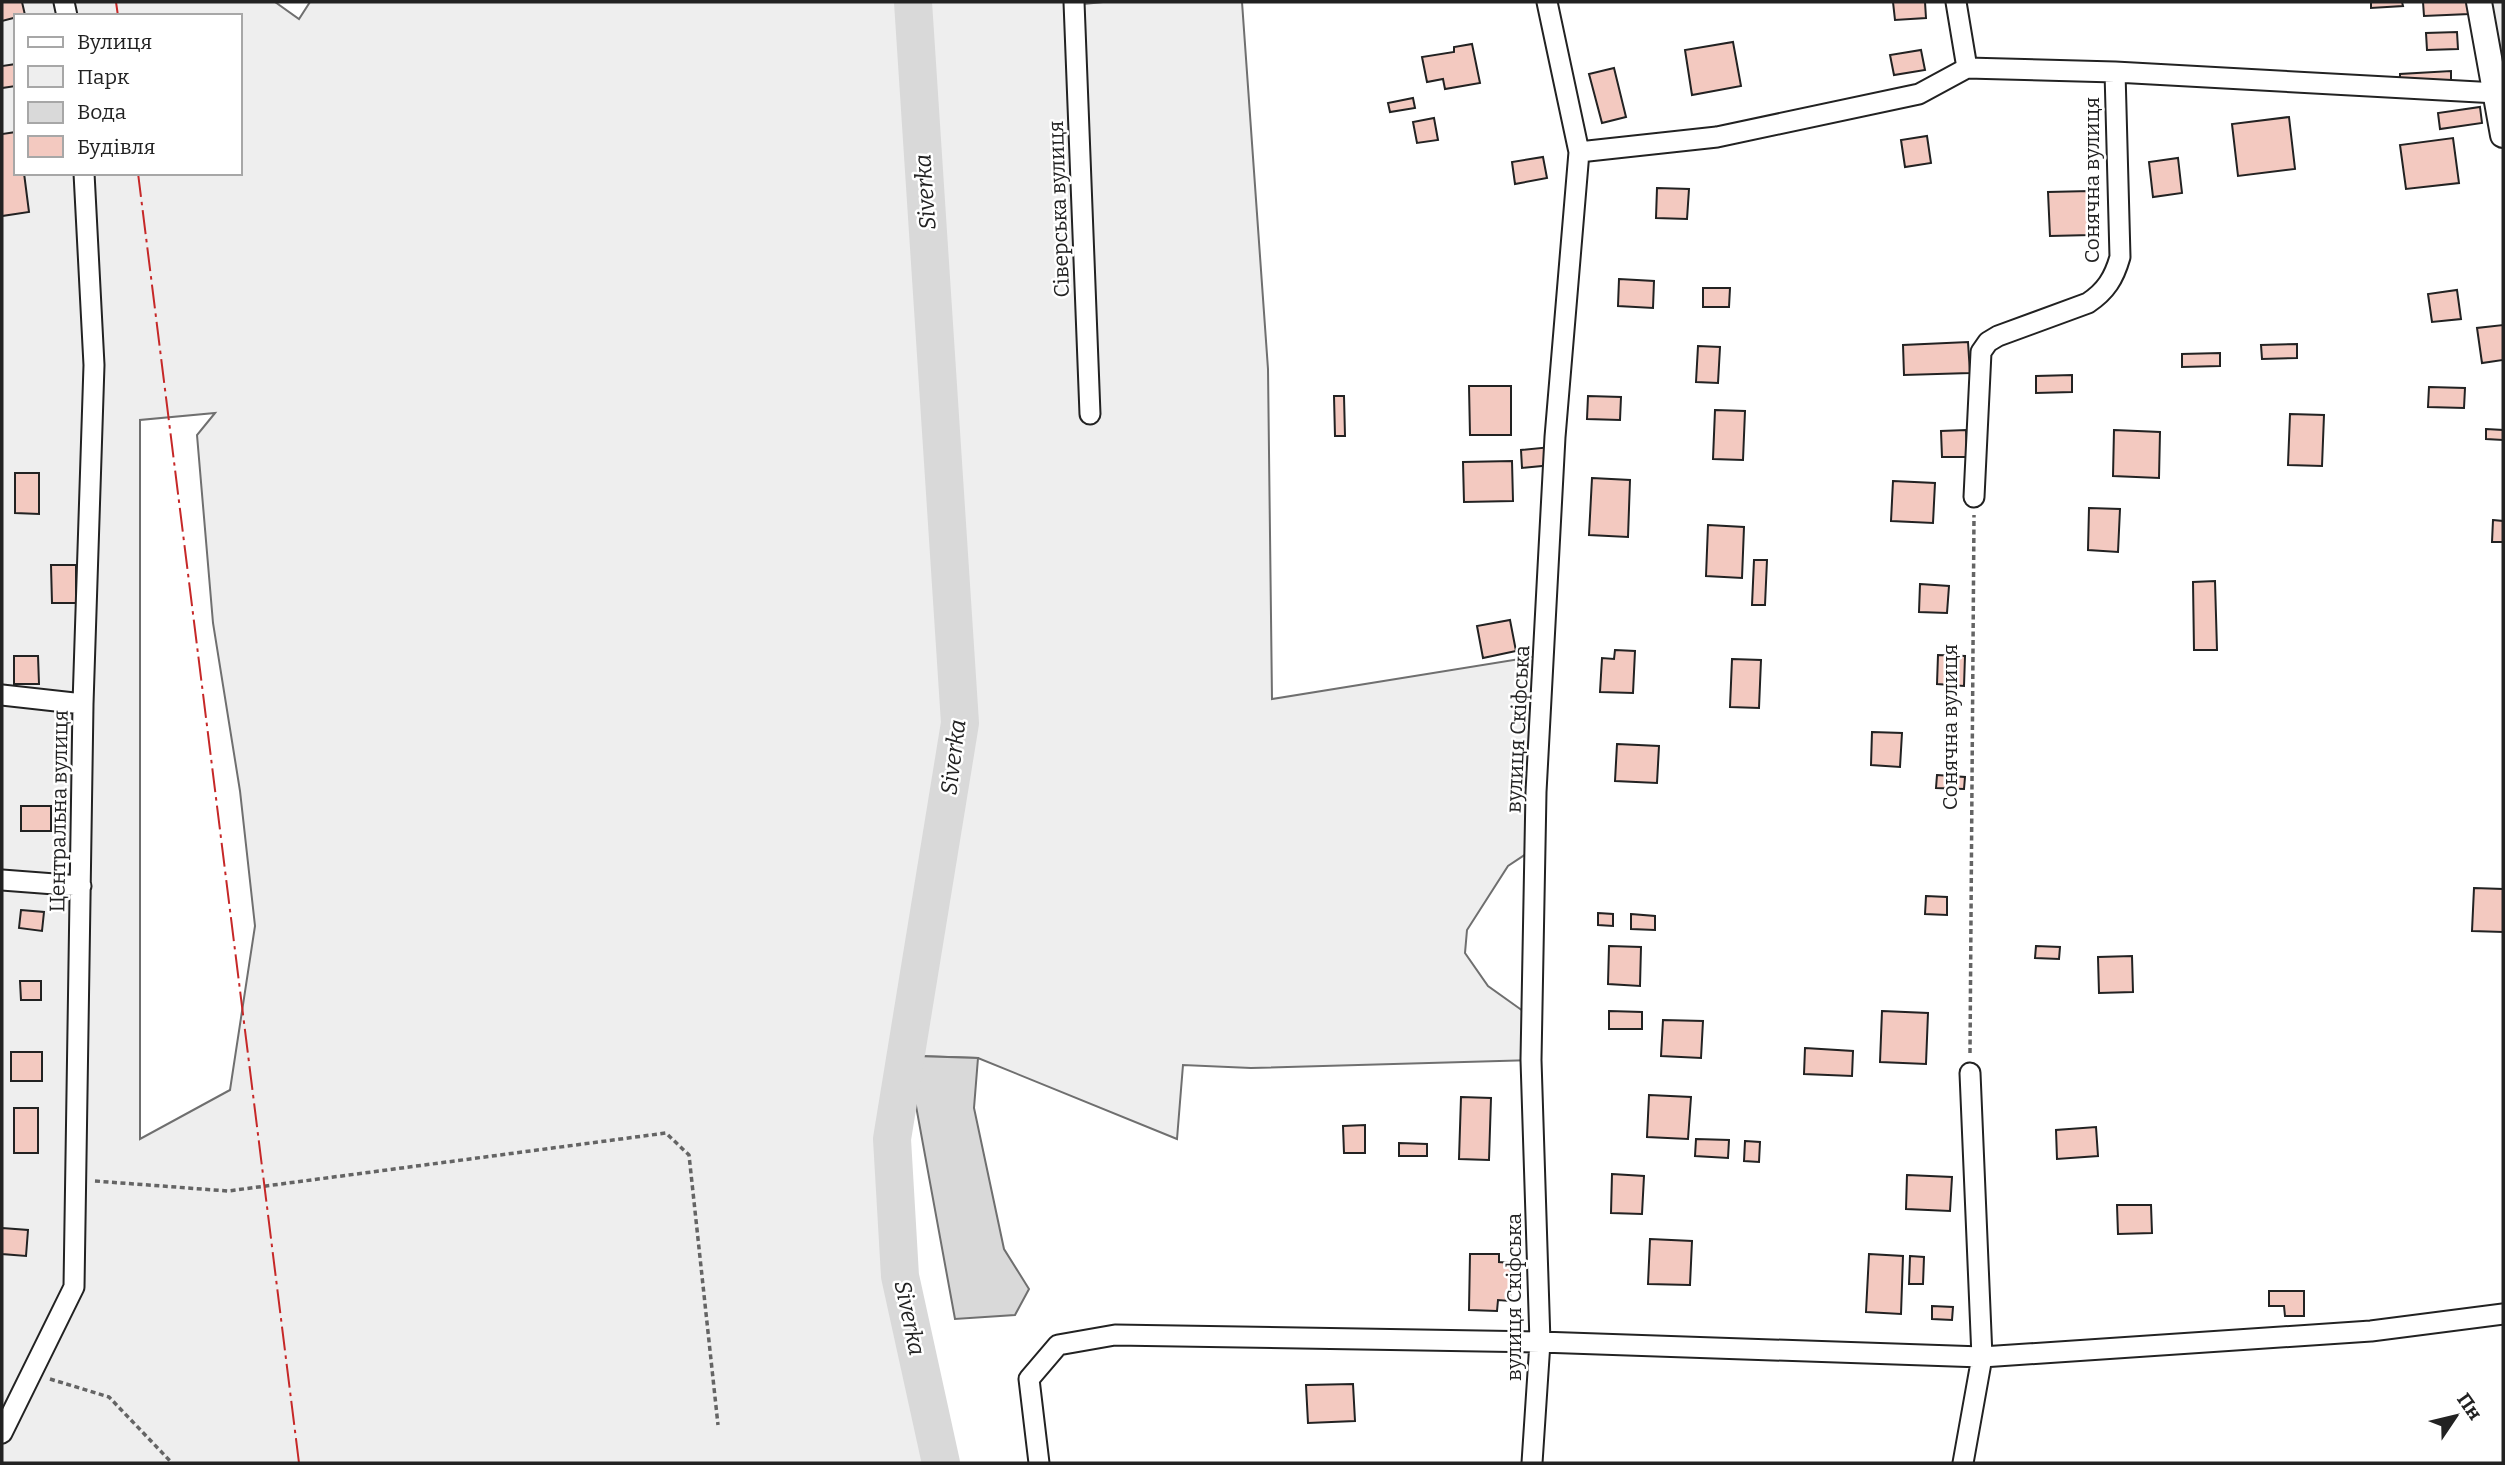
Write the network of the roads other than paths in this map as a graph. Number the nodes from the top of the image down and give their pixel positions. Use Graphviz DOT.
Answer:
graph roads {
  1 [pos="1074,2"];
  2 [pos="1548,2"];
  3 [pos="1956,2"];
  4 [pos="2479,2"];
  5 [pos="1966,68"];
  6 [pos="2115,72"];
  7 [pos="2497,93"];
  8 [pos="2503,135"];
  9 [pos="1579,152"];
  10 [pos="83,175"];
  11 [pos="1090,414"];
  12 [pos="1974,497"];
  13 [pos="2,695"];
  14 [pos="83,704"];
  15 [pos="2,880"];
  16 [pos="81,886"];
  17 [pos="1970,1073"];
  18 [pos="2503,1314"];
  19 [pos="1540,1342"];
  20 [pos="1982,1357"];
  21 [pos="2,1433"];
  22 [pos="1039,1463"];
  23 [pos="1532,1463"];
  24 [pos="1963,1463"];
  1 -- 11 [label="street, Сіверська вулиця"];
  2 -- 9 [label="street, вулиця Скіфська"];
  3 -- 5 [label="street"];
  4 -- 7 [label="street"];
  5 -- 6 [label="street"];
  5 -- 9 [label="street"];
  6 -- 7 [label="street"];
  6 -- 12 [label="street, Сонячна вулиця"];
  7 -- 8 [label="street"];
  9 -- 19 [label="street, вулиця Скіфська"];
  10 -- 14 [label="street, Центральна вулиця"];
  13 -- 14 [label="street"];
  14 -- 16 [label="street, Центральна вулиця"];
  15 -- 16 [label="street"];
  16 -- 21 [label="street, Центральна вулиця"];
  17 -- 20 [label="street"];
  18 -- 20 [label="street"];
  19 -- 20 [label="street"];
  19 -- 22 [label="street"];
  19 -- 23 [label="street, вулиця Скіфська"];
  20 -- 24 [label="street"];
}
